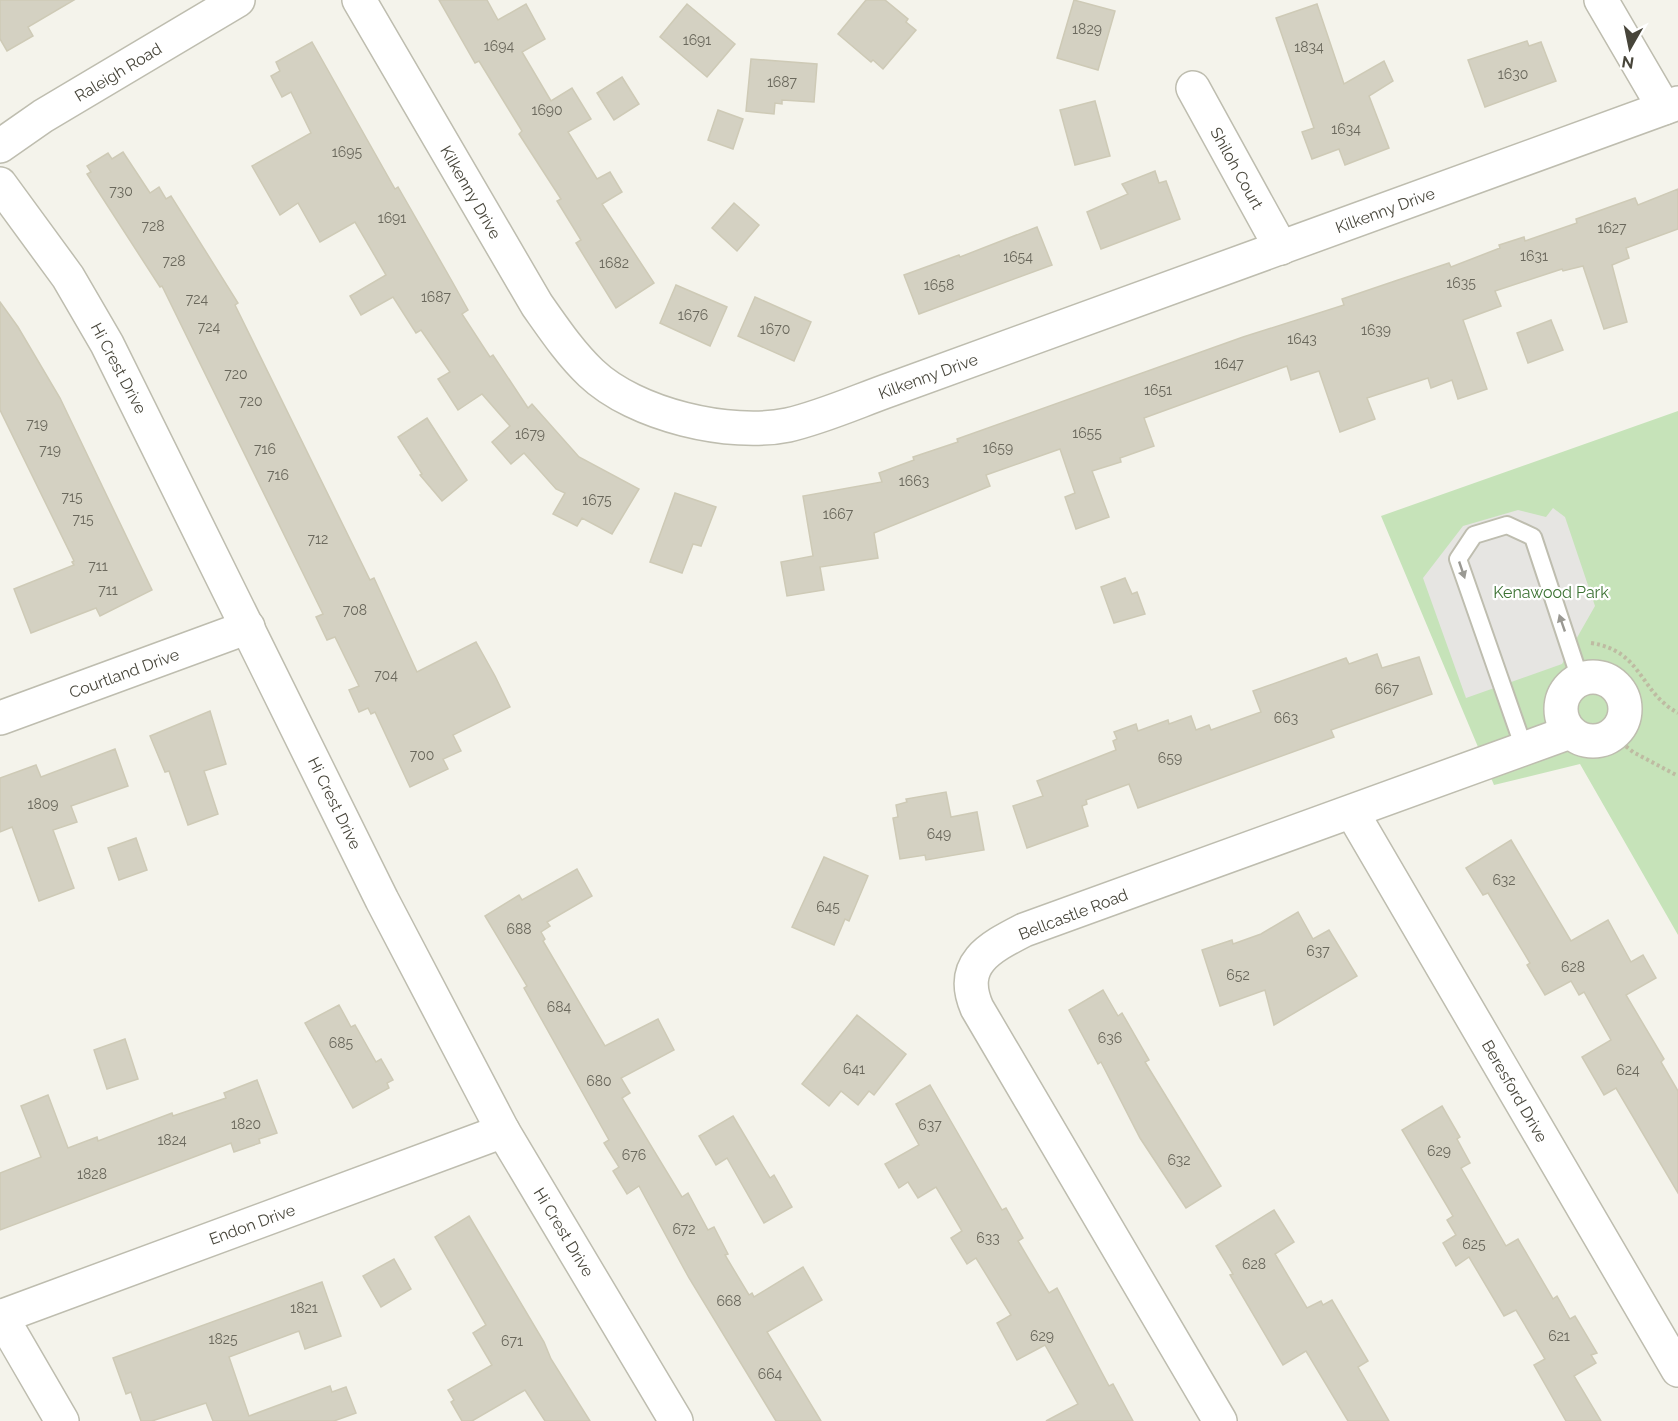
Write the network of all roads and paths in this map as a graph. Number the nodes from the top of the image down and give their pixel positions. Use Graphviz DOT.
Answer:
graph roads {
  1 [pos="238,0"];
  2 [pos="359,0"];
  3 [pos="1601,0"];
  4 [pos="1193,88"];
  5 [pos="1671,106"];
  6 [pos="0,146"];
  7 [pos="0,183"];
  8 [pos="1281,248"];
  9 [pos="248,627"];
  10 [pos="1569,645"];
  11 [pos="1580,679"];
  12 [pos="1678,713"];
  13 [pos="0,718"];
  14 [pos="1570,732"];
  15 [pos="1612,735"];
  16 [pos="1524,748"];
  17 [pos="1678,776"];
  18 [pos="1352,812"];
  19 [pos="503,1131"];
  20 [pos="0,1316"];
  21 [pos="1678,1370"];
  22 [pos="62,1421"];
  23 [pos="676,1421"];
  24 [pos="1220,1421"];
  1 -- 6 [label="street, Raleigh Road"];
  2 -- 8 [label="street, Kilkenny Drive"];
  3 -- 5 [label="street"];
  4 -- 8 [label="street, Shiloh Court"];
  5 -- 8 [label="street, Kilkenny Drive"];
  7 -- 9 [label="street, Hi Crest Drive"];
  9 -- 13 [label="street, Courtland Drive"];
  9 -- 19 [label="street, Hi Crest Drive"];
  10 -- 11 [label="lane"];
  10 -- 12 [label="path"];
  10 -- 16 [label="lane, one-way"];
  11 -- 14 [label="street"];
  11 -- 15 [label="street"];
  14 -- 15 [label="street"];
  14 -- 16 [label="street, Bellcastle Road"];
  15 -- 17 [label="path"];
  16 -- 18 [label="street, Bellcastle Road"];
  18 -- 21 [label="street, Beresford Drive"];
  18 -- 24 [label="street, Bellcastle Road"];
  19 -- 20 [label="street, Endon Drive"];
  19 -- 23 [label="street, Hi Crest Drive"];
  20 -- 22 [label="street"];
}
